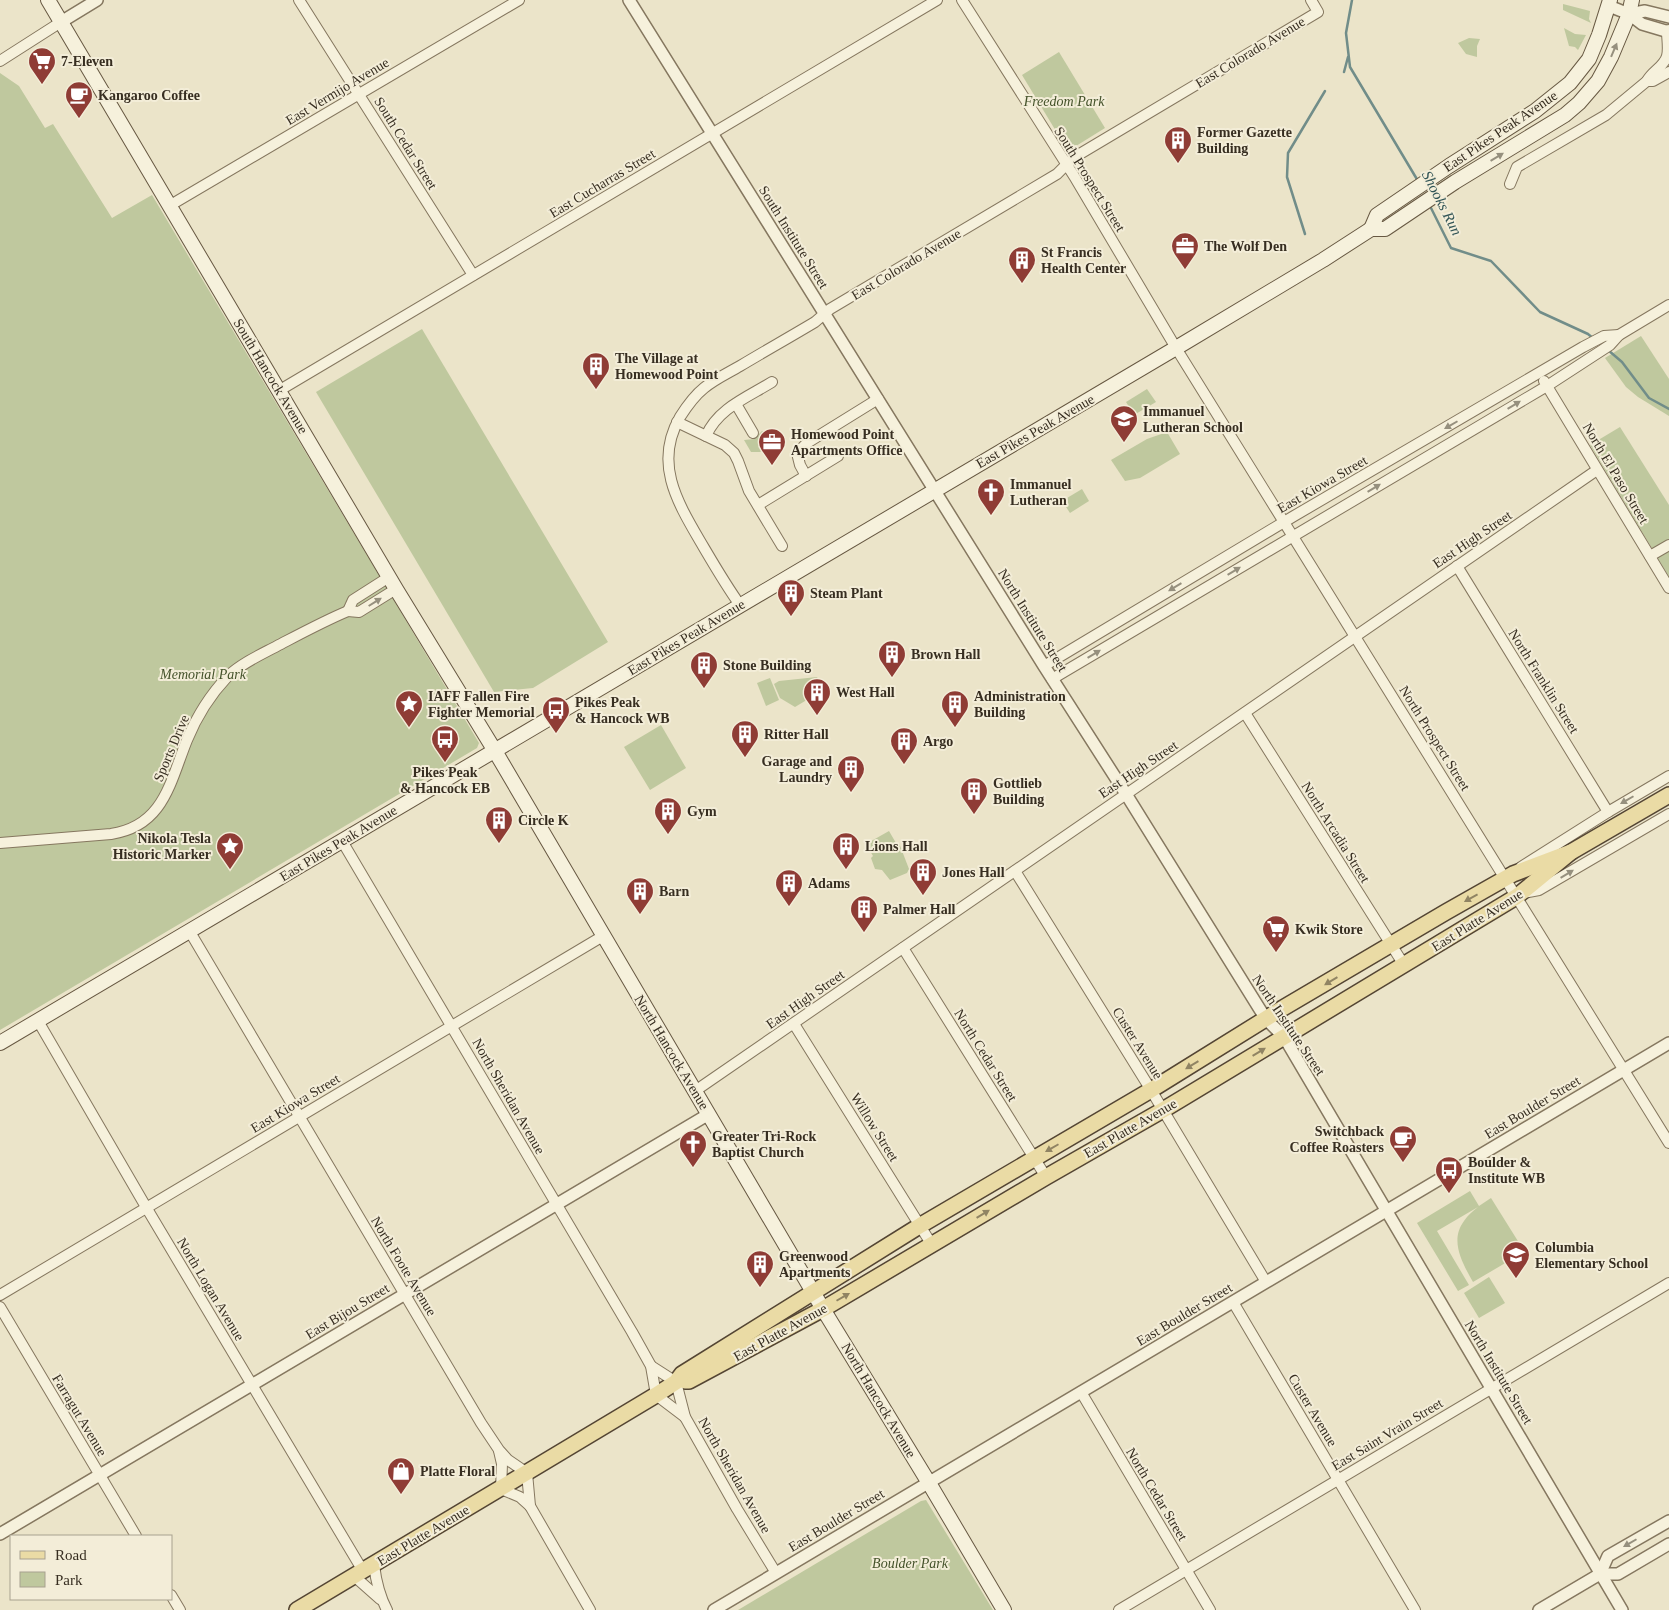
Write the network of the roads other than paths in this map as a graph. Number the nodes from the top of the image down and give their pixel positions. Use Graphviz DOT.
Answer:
graph roads {
  1 [pos="48,0"];
  2 [pos="97,0"];
  3 [pos="299,0"];
  4 [pos="519,0"];
  5 [pos="629,0"];
  6 [pos="937,0"];
  7 [pos="962,0"];
  8 [pos="1311,0"];
  9 [pos="1632,0"];
  10 [pos="1610,3"];
  11 [pos="1629,14"];
  12 [pos="1669,17"];
  13 [pos="61,22"];
  14 [pos="1668,31"];
  15 [pos="1668,55"];
  16 [pos="0,61"];
  17 [pos="1669,72"];
  18 [pos="1647,81"];
  19 [pos="359,94"];
  20 [pos="712,134"];
  21 [pos="1066,165"];
  22 [pos="1510,184"];
  23 [pos="169,206"];
  24 [pos="1371,229"];
  25 [pos="473,275"];
  26 [pos="1669,305"];
  27 [pos="825,314"];
  28 [pos="1619,335"];
  29 [pos="1176,348"];
  30 [pos="1540,373"];
  31 [pos="772,382"];
  32 [pos="1547,386"];
  33 [pos="280,390"];
  34 [pos="878,400"];
  35 [pos="736,404"];
  36 [pos="678,422"];
  37 [pos="753,433"];
  38 [pos="706,436"];
  39 [pos="838,456"];
  40 [pos="1597,470"];
  41 [pos="806,476"];
  42 [pos="934,490"];
  43 [pos="758,505"];
  44 [pos="1284,522"];
  45 [pos="1293,536"];
  46 [pos="1669,545"];
  47 [pos="782,546"];
  48 [pos="1650,556"];
  49 [pos="1457,566"];
  50 [pos="393,583"];
  51 [pos="1669,588"];
  52 [pos="740,605"];
  53 [pos="1356,636"];
  54 [pos="1044,666"];
  55 [pos="1052,679"];
  56 [pos="1245,713"];
  57 [pos="495,751"];
  58 [pos="1669,776"];
  59 [pos="1126,794"];
  60 [pos="1669,794"];
  61 [pos="1608,812"];
  62 [pos="1669,814"];
  63 [pos="342,841"];
  64 [pos="0,843"];
  65 [pos="1571,852"];
  66 [pos="1015,871"];
  67 [pos="1509,877"];
  68 [pos="1520,895"];
  69 [pos="190,932"];
  70 [pos="604,936"];
  71 [pos="1391,945"];
  72 [pos="904,948"];
  73 [pos="1404,965"];
  74 [pos="1266,1019"];
  75 [pos="38,1021"];
  76 [pos="794,1024"];
  77 [pos="452,1026"];
  78 [pos="1284,1037"];
  79 [pos="0,1043"];
  80 [pos="1669,1043"];
  81 [pos="1624,1070"];
  82 [pos="1151,1090"];
  83 [pos="695,1091"];
  84 [pos="1163,1110"];
  85 [pos="709,1114"];
  86 [pos="299,1117"];
  87 [pos="1669,1143"];
  88 [pos="1034,1158"];
  89 [pos="1046,1177"];
  90 [pos="557,1205"];
  91 [pos="146,1208"];
  92 [pos="1387,1211"];
  93 [pos="920,1225"];
  94 [pos="932,1245"];
  95 [pos="1266,1282"];
  96 [pos="1669,1283"];
  97 [pos="812,1291"];
  98 [pos="404,1294"];
  99 [pos="0,1295"];
  100 [pos="1233,1302"];
  101 [pos="0,1307"];
  102 [pos="823,1309"];
  103 [pos="651,1366"];
  104 [pos="676,1382"];
  105 [pos="252,1385"];
  106 [pos="1491,1389"];
  107 [pos="1080,1392"];
  108 [pos="656,1395"];
  109 [pos="686,1417"];
  110 [pos="499,1450"];
  111 [pos="528,1473"];
  112 [pos="100,1475"];
  113 [pos="1338,1479"];
  114 [pos="929,1482"];
  115 [pos="501,1489"];
  116 [pos="530,1506"];
  117 [pos="1669,1521"];
  118 [pos="0,1534"];
  119 [pos="135,1535"];
  120 [pos="1669,1544"];
  121 [pos="1186,1570"];
  122 [pos="364,1571"];
  123 [pos="776,1573"];
  124 [pos="1600,1574"];
  125 [pos="172,1597"];
  126 [pos="381,1599"];
  127 [pos="180,1610"];
  128 [pos="298,1610"];
  129 [pos="387,1610"];
  130 [pos="590,1610"];
  131 [pos="714,1610"];
  132 [pos="1004,1610"];
  133 [pos="1119,1610"];
  134 [pos="1210,1610"];
  135 [pos="1416,1610"];
  136 [pos="1539,1610"];
  137 [pos="1622,1610"];
  1 -- 13 [label="main road, South Hancock Avenue"];
  2 -- 13 [label="street"];
  3 -- 19 [label="street, South Cedar Street"];
  4 -- 19 [label="street, East Vermijo Avenue"];
  5 -- 20 [label="street, South Institute Street"];
  6 -- 20 [label="street, East Cucharras Street"];
  7 -- 21 [label="street, South Prospect Street"];
  8 -- 21 [label="street, East Colorado Avenue"];
  9 -- 11 [label="main road"];
  10 -- 11 [label="street, East Pikes Peak Avenue"];
  10 -- 24 [label="main road, East Pikes Peak Avenue"];
  11 -- 12 [label="street, East Pikes Peak Avenue"];
  11 -- 14 [label="street, East Pikes Peak Avenue"];
  24 -- 11 [label="main road, East Pikes Peak Avenue, one-way"];
  13 -- 16 [label="street"];
  13 -- 23 [label="main road, South Hancock Avenue"];
  14 -- 15 [label="street"];
  15 -- 18 [label="street"];
  17 -- 18 [label="street"];
  18 -- 22 [label="street"];
  19 -- 23 [label="street, East Vermijo Avenue"];
  19 -- 25 [label="street, South Cedar Street"];
  20 -- 25 [label="street, East Cucharras Street"];
  20 -- 27 [label="street, South Institute Street"];
  21 -- 27 [label="street, East Colorado Avenue"];
  21 -- 29 [label="street, South Prospect Street"];
  23 -- 33 [label="main road, South Hancock Avenue"];
  24 -- 29 [label="main road, East Pikes Peak Avenue"];
  25 -- 33 [label="street, East Cucharras Street"];
  26 -- 28 [label="street, East Kiowa Street"];
  27 -- 34 [label="street, South Institute Street"];
  27 -- 36 [label="street, East Colorado Avenue"];
  28 -- 30 [label="street, East Kiowa Street"];
  28 -- 32 [label="street, East Kiowa Street"];
  29 -- 42 [label="main road, East Pikes Peak Avenue"];
  29 -- 44 [label="street, North Prospect Street"];
  30 -- 32 [label="street, North El Paso Street"];
  30 -- 44 [label="street, East Kiowa Street, one-way"];
  31 -- 35 [label="street"];
  32 -- 40 [label="street, North El Paso Street"];
  45 -- 32 [label="street, East Kiowa Street, one-way"];
  33 -- 50 [label="main road, South Hancock Avenue"];
  34 -- 41 [label="street"];
  34 -- 42 [label="street, South Institute Street"];
  35 -- 37 [label="street"];
  35 -- 38 [label="street"];
  36 -- 38 [label="street"];
  36 -- 52 [label="street, East Colorado Avenue"];
  38 -- 43 [label="street"];
  39 -- 41 [label="street"];
  40 -- 48 [label="street, North El Paso Street"];
  40 -- 49 [label="street, East High Street"];
  41 -- 43 [label="street"];
  42 -- 52 [label="main road, East Pikes Peak Avenue"];
  42 -- 54 [label="street, North Institute Street"];
  43 -- 47 [label="street"];
  44 -- 45 [label="street, North Prospect Street"];
  44 -- 54 [label="street, East Kiowa Street, one-way"];
  45 -- 53 [label="street, North Prospect Street"];
  55 -- 45 [label="street, East Kiowa Street, one-way"];
  46 -- 48 [label="street"];
  48 -- 51 [label="street, North El Paso Street"];
  49 -- 53 [label="street, East High Street"];
  49 -- 61 [label="street, North Franklin Street"];
  50 -- 57 [label="main road, South Hancock Avenue"];
  50 -- 64 [label="street, Sports Drive"];
  52 -- 57 [label="main road, East Pikes Peak Avenue"];
  53 -- 56 [label="street, East High Street"];
  53 -- 67 [label="street, North Prospect Street"];
  54 -- 55 [label="street, North Institute Street"];
  55 -- 59 [label="street, North Institute Street"];
  56 -- 59 [label="street, East High Street"];
  56 -- 71 [label="street, North Arcadia Street"];
  57 -- 63 [label="main road, East Pikes Peak Avenue"];
  57 -- 70 [label="main road, North Hancock Avenue"];
  58 -- 61 [label="street, one-way"];
  59 -- 66 [label="street, East High Street"];
  59 -- 74 [label="street, North Institute Street"];
  60 -- 65 [label="main road, East Platte Avenue"];
  61 -- 67 [label="street"];
  68 -- 62 [label="street, one-way"];
  63 -- 69 [label="main road, East Pikes Peak Avenue"];
  63 -- 77 [label="street, North Sheridan Avenue"];
  65 -- 67 [label="main road, East Platte Avenue"];
  65 -- 68 [label="main road, East Platte Avenue"];
  66 -- 72 [label="street, East High Street"];
  66 -- 82 [label="street, Custer Avenue"];
  67 -- 68 [label="street, North Prospect Street"];
  67 -- 71 [label="main road, East Platte Avenue, one-way"];
  68 -- 73 [label="main road, East Platte Avenue"];
  68 -- 81 [label="street, North Prospect Street"];
  69 -- 75 [label="main road, East Pikes Peak Avenue"];
  69 -- 86 [label="street, North Foote Avenue"];
  70 -- 77 [label="street, East Kiowa Street"];
  70 -- 83 [label="main road, North Hancock Avenue"];
  71 -- 73 [label="street, North Arcadia Street"];
  71 -- 74 [label="main road, East Platte Avenue, one-way"];
  72 -- 76 [label="street, East High Street"];
  72 -- 88 [label="street, North Cedar Street"];
  73 -- 78 [label="main road, East Platte Avenue"];
  74 -- 78 [label="street, North Institute Street"];
  74 -- 82 [label="main road, East Platte Avenue, one-way"];
  75 -- 79 [label="main road, East Pikes Peak Avenue"];
  75 -- 91 [label="street, North Logan Avenue"];
  76 -- 83 [label="street, East High Street"];
  76 -- 93 [label="street, Willow Street"];
  77 -- 86 [label="street, East Kiowa Street"];
  77 -- 90 [label="street, North Sheridan Avenue"];
  84 -- 78 [label="main road, East Platte Avenue, one-way"];
  78 -- 92 [label="street, North Institute Street"];
  80 -- 81 [label="street, East Boulder Street"];
  81 -- 87 [label="street, North Prospect Street"];
  81 -- 92 [label="street, East Boulder Street"];
  82 -- 84 [label="street, Custer Avenue"];
  82 -- 88 [label="main road, East Platte Avenue, one-way"];
  83 -- 85 [label="main road, North Hancock Avenue"];
  84 -- 89 [label="main road, East Platte Avenue"];
  84 -- 95 [label="street, Custer Avenue"];
  85 -- 90 [label="street, East Bijou Street"];
  85 -- 97 [label="main road, North Hancock Avenue"];
  86 -- 91 [label="street, East Kiowa Street"];
  86 -- 98 [label="street, North Foote Avenue"];
  88 -- 89 [label="street, North Cedar Street"];
  88 -- 93 [label="main road, East Platte Avenue"];
  94 -- 89 [label="main road, East Platte Avenue, one-way"];
  90 -- 98 [label="street, East Bijou Street"];
  90 -- 103 [label="street, North Sheridan Avenue"];
  91 -- 99 [label="street, East Kiowa Street"];
  91 -- 105 [label="street, North Logan Avenue"];
  92 -- 95 [label="street, East Boulder Street"];
  92 -- 106 [label="street, North Institute Street"];
  93 -- 94 [label="street, Willow Street"];
  93 -- 97 [label="main road, East Platte Avenue"];
  102 -- 94 [label="main road, East Platte Avenue, one-way"];
  95 -- 100 [label="street, East Boulder Street"];
  96 -- 106 [label="street, East Saint Vrain Street"];
  97 -- 102 [label="main road, North Hancock Avenue"];
  97 -- 104 [label="main road, East Platte Avenue"];
  98 -- 105 [label="street, East Bijou Street"];
  98 -- 110 [label="street, North Foote Avenue"];
  100 -- 107 [label="street, East Boulder Street"];
  100 -- 113 [label="street, Custer Avenue"];
  101 -- 112 [label="street, Farragut Avenue"];
  102 -- 104 [label="main road, East Platte Avenue"];
  102 -- 114 [label="main road, North Hancock Avenue"];
  103 -- 104 [label="street, North Sheridan Avenue"];
  103 -- 108 [label="street, North Sheridan Avenue"];
  104 -- 108 [label="main road, East Platte Avenue"];
  104 -- 109 [label="street, North Sheridan Avenue"];
  105 -- 112 [label="street, East Bijou Street"];
  105 -- 122 [label="street, North Logan Avenue"];
  106 -- 113 [label="street, East Saint Vrain Street"];
  106 -- 124 [label="street, North Institute Street"];
  107 -- 114 [label="street, East Boulder Street"];
  107 -- 121 [label="street, North Cedar Street"];
  108 -- 109 [label="street, North Sheridan Avenue"];
  108 -- 111 [label="main road, East Platte Avenue"];
  109 -- 123 [label="street, North Sheridan Avenue"];
  110 -- 111 [label="street, North Foote Avenue"];
  110 -- 115 [label="street"];
  111 -- 115 [label="main road, East Platte Avenue"];
  111 -- 116 [label="street"];
  112 -- 118 [label="street, East Bijou Street"];
  112 -- 119 [label="street, Farragut Avenue"];
  113 -- 121 [label="street, East Saint Vrain Street"];
  113 -- 135 [label="street, Custer Avenue"];
  114 -- 123 [label="street, East Boulder Street"];
  114 -- 132 [label="main road, North Hancock Avenue"];
  115 -- 116 [label="street"];
  115 -- 122 [label="main road, East Platte Avenue"];
  116 -- 130 [label="street"];
  117 -- 124 [label="street, one-way"];
  120 -- 124 [label="street"];
  121 -- 133 [label="street, East Saint Vrain Street"];
  121 -- 134 [label="street, North Cedar Street"];
  122 -- 126 [label="street"];
  122 -- 126 [label="street, North Logan Avenue"];
  122 -- 128 [label="main road, East Platte Avenue"];
  123 -- 131 [label="street, East Boulder Street"];
  124 -- 136 [label="street"];
  124 -- 137 [label="street, North Institute Street"];
  125 -- 127 [label="street"];
  126 -- 129 [label="street, North Logan Avenue"];
}
